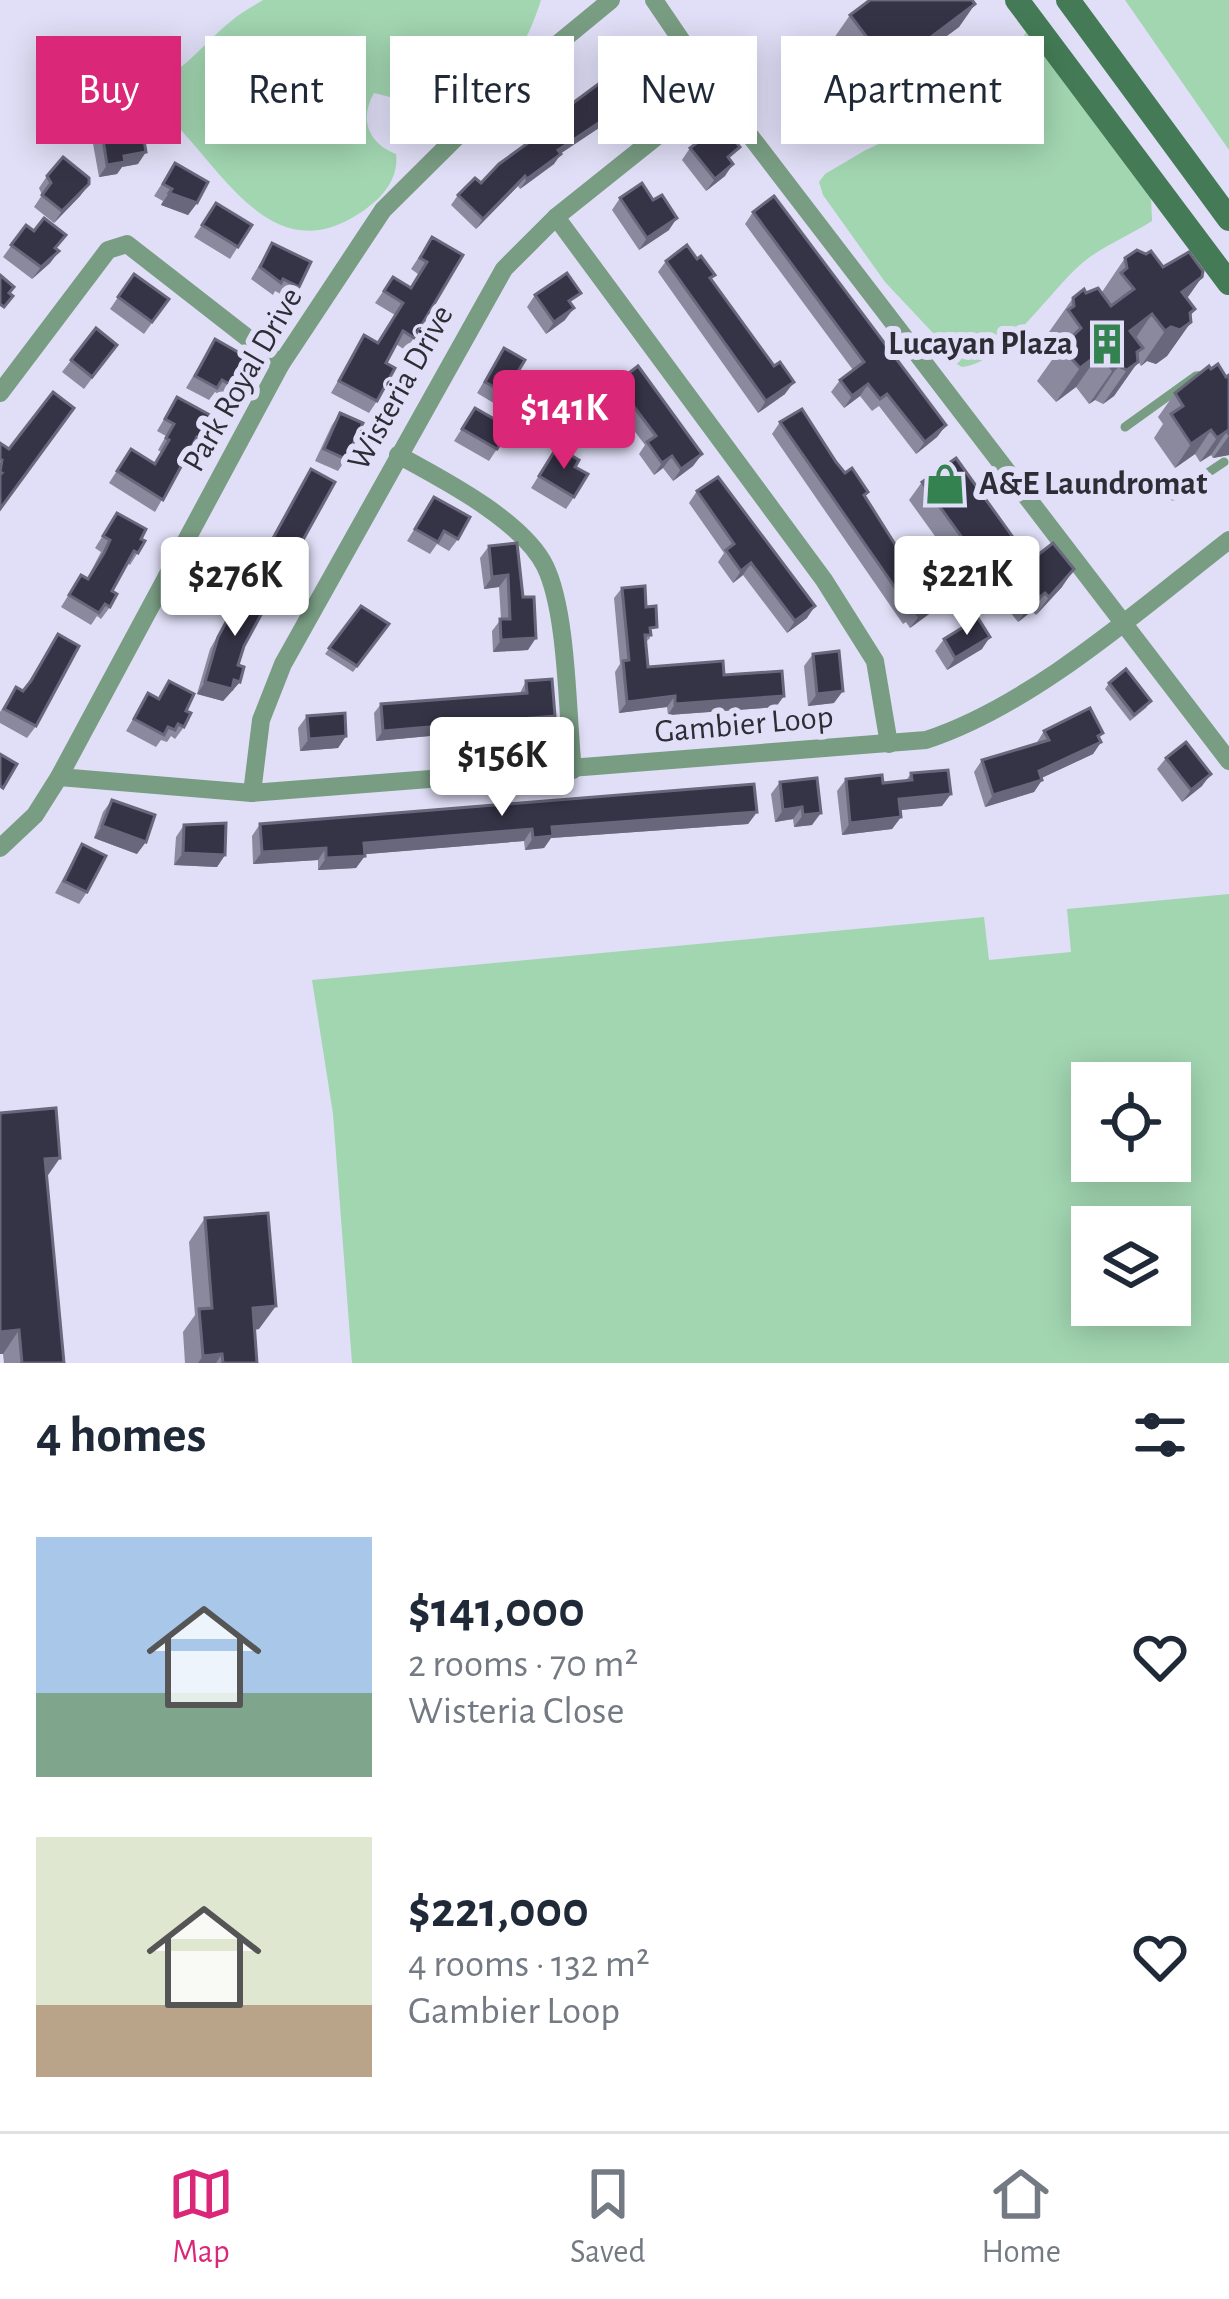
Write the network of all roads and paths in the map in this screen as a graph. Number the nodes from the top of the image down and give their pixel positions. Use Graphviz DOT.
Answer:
graph roads {
  1 [pos="611,0"];
  2 [pos="654,0"];
  3 [pos="1017,0"];
  4 [pos="1072,6"];
  5 [pos="1046,34"];
  6 [pos="678,36"];
  7 [pos="647,144"];
  8 [pos="756,144"];
  9 [pos="1189,165"];
  10 [pos="1157,190"];
  11 [pos="556,217"];
  12 [pos="1229,219"];
  13 [pos="1229,283"];
  14 [pos="281,364"];
  15 [pos="1222,392"];
  16 [pos="0,393"];
  17 [pos="1125,428"];
  18 [pos="398,455"];
  19 [pos="1224,462"];
  20 [pos="1173,496"];
  21 [pos="1229,540"];
  22 [pos="1123,622"];
  23 [pos="889,743"];
  24 [pos="1229,761"];
  25 [pos="573,770"];
  26 [pos="59,777"];
  27 [pos="252,793"];
  28 [pos="0,848"];
  1 -- 14 [label="street, Park Royal Drive"];
  2 -- 6 [label="street"];
  3 -- 5 [label="main road"];
  4 -- 5 [label="main road"];
  4 -- 9 [label="main road"];
  5 -- 10 [label="main road"];
  7 -- 11 [label="street, Wisteria Drive"];
  8 -- 22 [label="street"];
  9 -- 10 [label="main road"];
  9 -- 12 [label="main road"];
  10 -- 13 [label="main road"];
  11 -- 18 [label="street, Wisteria Drive"];
  11 -- 23 [label="street"];
  14 -- 16 [label="street"];
  14 -- 26 [label="street, Park Royal Drive"];
  15 -- 17 [label="lane"];
  18 -- 25 [label="street"];
  18 -- 27 [label="street, Wisteria Drive"];
  19 -- 20 [label="lane"];
  21 -- 22 [label="street, Gambier Loop"];
  22 -- 23 [label="street, Gambier Loop"];
  22 -- 24 [label="street"];
  23 -- 25 [label="street, Gambier Loop"];
  25 -- 27 [label="street, Gambier Loop"];
  26 -- 27 [label="street, Gambier Loop"];
  26 -- 28 [label="street, Park Royal Drive"];
}
